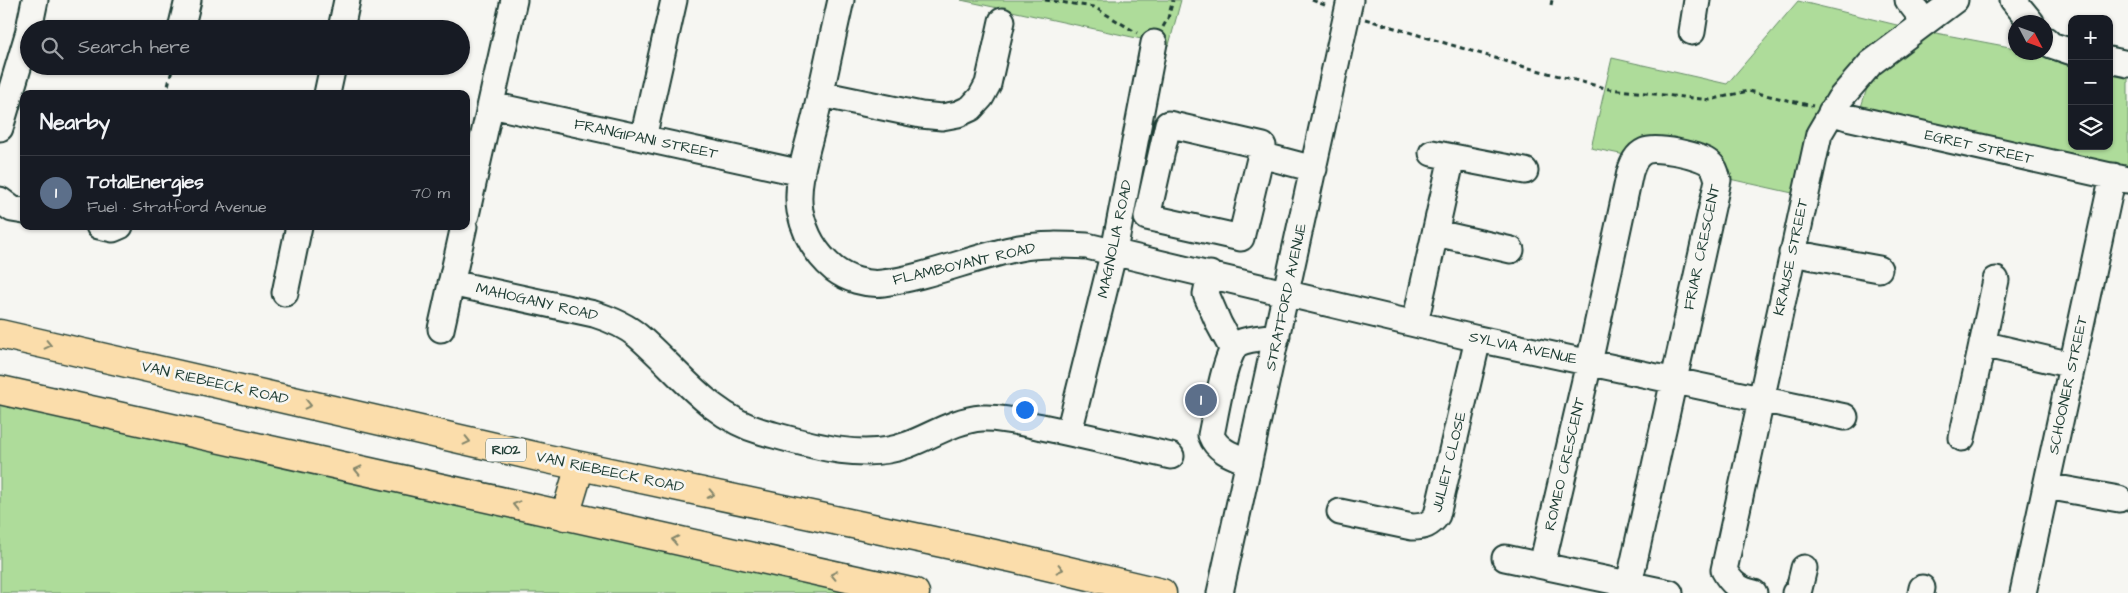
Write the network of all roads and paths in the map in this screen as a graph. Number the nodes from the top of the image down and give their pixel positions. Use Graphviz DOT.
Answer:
graph roads {
  1 [pos="35,0"];
  2 [pos="188,0"];
  3 [pos="347,0"];
  4 [pos="514,0"];
  5 [pos="674,0"];
  6 [pos="841,0"];
  7 [pos="1045,0"];
  8 [pos="1172,0"];
  9 [pos="1312,0"];
  10 [pos="1552,0"];
  11 [pos="1697,0"];
  12 [pos="1908,0"];
  13 [pos="1955,0"];
  14 [pos="2013,0"];
  15 [pos="1551,5"];
  16 [pos="1348,9"];
  17 [pos="2025,15"];
  18 [pos="31,20"];
  19 [pos="183,20"];
  20 [pos="343,20"];
  21 [pos="1002,22"];
  22 [pos="1925,22"];
  23 [pos="1692,32"];
  24 [pos="1154,43"];
  25 [pos="2053,46"];
  26 [pos="2068,51"];
  27 [pos="20,60"];
  28 [pos="2113,61"];
  29 [pos="2128,64"];
  30 [pos="171,75"];
  31 [pos="331,75"];
  32 [pos="167,90"];
  33 [pos="328,90"];
  34 [pos="820,94"];
  35 [pos="491,106"];
  36 [pos="1831,112"];
  37 [pos="0,128"];
  38 [pos="643,138"];
  39 [pos="1260,155"];
  40 [pos="1314,170"];
  41 [pos="1525,171"];
  42 [pos="802,173"];
  43 [pos="2120,178"];
  44 [pos="470,198"];
  45 [pos="0,200"];
  46 [pos="20,210"];
  47 [pos="298,230"];
  48 [pos="463,230"];
  49 [pos="1204,230"];
  50 [pos="1436,233"];
  51 [pos="1511,250"];
  52 [pos="1114,251"];
  53 [pos="1792,253"];
  54 [pos="1878,269"];
  55 [pos="1203,272"];
  56 [pos="1996,280"];
  57 [pos="451,283"];
  58 [pos="1286,292"];
  59 [pos="285,293"];
  60 [pos="1415,323"];
  61 [pos="441,329"];
  62 [pos="0,334"];
  63 [pos="1277,336"];
  64 [pos="1478,339"];
  65 [pos="1982,344"];
  66 [pos="1232,348"];
  67 [pos="1589,363"];
  68 [pos="2072,365"];
  69 [pos="1674,382"];
  70 [pos="0,390"];
  71 [pos="1761,398"];
  72 [pos="1845,417"];
  73 [pos="1069,432"];
  74 [pos="1962,438"];
  75 [pos="1171,456"];
  76 [pos="1249,462"];
  77 [pos="580,466"];
  78 [pos="2046,486"];
  79 [pos="2119,498"];
  80 [pos="1340,512"];
  81 [pos="565,516"];
  82 [pos="1505,558"];
  83 [pos="1542,565"];
  84 [pos="1804,568"];
  85 [pos="1630,584"];
  86 [pos="916,593"];
  87 [pos="1162,593"];
  88 [pos="1220,593"];
  89 [pos="1670,593"];
  90 [pos="1754,593"];
  91 [pos="1795,593"];
  92 [pos="2023,593"];
  1 -- 18 [label="street"];
  2 -- 19 [label="street"];
  3 -- 20 [label="street"];
  4 -- 35 [label="street"];
  5 -- 38 [label="street"];
  6 -- 34 [label="street, FLAMBOYANT ROAD"];
  7 -- 24 [label="path"];
  8 -- 24 [label="path"];
  9 -- 16 [label="path"];
  10 -- 15 [label="path"];
  11 -- 23 [label="street"];
  12 -- 22 [label="street"];
  13 -- 22 [label="street, KRAUSE STREET"];
  14 -- 17 [label="street"];
  16 -- 36 [label="path"];
  16 -- 40 [label="street, STRATFORD AVENUE"];
  21 -- 34 [label="street"];
  22 -- 36 [label="street, KRAUSE STREET"];
  24 -- 52 [label="street, MAGNOLIA ROAD"];
  25 -- 26 [label="street"];
  27 -- 37 [label="street"];
  28 -- 29 [label="street"];
  30 -- 32 [label="path"];
  31 -- 33 [label="street"];
  34 -- 42 [label="street, FLAMBOYANT ROAD"];
  35 -- 38 [label="street, FRANGIPANI STREET"];
  35 -- 44 [label="street"];
  36 -- 43 [label="street, EGRET STREET"];
  36 -- 53 [label="street, KRAUSE STREET"];
  38 -- 42 [label="street, FRANGIPANI STREET"];
  39 -- 40 [label="street"];
  39 -- 49 [label="street"];
  39 -- 49 [label="street"];
  40 -- 58 [label="street, STRATFORD AVENUE"];
  41 -- 50 [label="street"];
  42 -- 52 [label="street, FLAMBOYANT ROAD"];
  43 -- 68 [label="street, SCHOONER STREET"];
  45 -- 46 [label="street"];
  47 -- 59 [label="street"];
  48 -- 57 [label="street"];
  49 -- 55 [label="street"];
  50 -- 51 [label="street"];
  50 -- 60 [label="street"];
  52 -- 55 [label="street, FLAMBOYANT ROAD"];
  52 -- 73 [label="street, MAGNOLIA ROAD"];
  53 -- 54 [label="street"];
  53 -- 71 [label="street, KRAUSE STREET"];
  55 -- 58 [label="street, FLAMBOYANT ROAD"];
  55 -- 66 [label="street"];
  56 -- 65 [label="street"];
  57 -- 61 [label="street"];
  57 -- 73 [label="street, MAHOGANY ROAD"];
  58 -- 60 [label="street, SYLVIA AVENUE"];
  58 -- 63 [label="street, STRATFORD AVENUE"];
  60 -- 64 [label="street, SYLVIA AVENUE"];
  62 -- 77 [label="main road, VAN RIEBEECK ROAD / R102, one-way"];
  63 -- 66 [label="street"];
  63 -- 76 [label="street, STRATFORD AVENUE"];
  64 -- 67 [label="street, SYLVIA AVENUE"];
  64 -- 80 [label="street, JULIET CLOSE"];
  65 -- 68 [label="street"];
  65 -- 74 [label="street"];
  66 -- 76 [label="street"];
  67 -- 69 [label="street, SYLVIA AVENUE"];
  67 -- 69 [label="street, FRIAR CRESCENT"];
  67 -- 83 [label="street, ROMEO CRESCENT"];
  68 -- 78 [label="street, SCHOONER STREET"];
  69 -- 71 [label="street, SYLVIA AVENUE"];
  69 -- 85 [label="street"];
  81 -- 70 [label="main road, one-way"];
  71 -- 72 [label="street, SYLVIA AVENUE"];
  71 -- 90 [label="street, KRAUSE STREET"];
  73 -- 75 [label="street, MAHOGANY ROAD"];
  76 -- 88 [label="street, STRATFORD AVENUE"];
  77 -- 81 [label="main road"];
  77 -- 87 [label="main road, VAN RIEBEECK ROAD / R102, one-way"];
  78 -- 79 [label="street"];
  78 -- 92 [label="street, SCHOONER STREET"];
  86 -- 81 [label="main road, one-way"];
  82 -- 83 [label="street"];
  83 -- 85 [label="street"];
  84 -- 91 [label="street"];
  85 -- 89 [label="street"];
}
